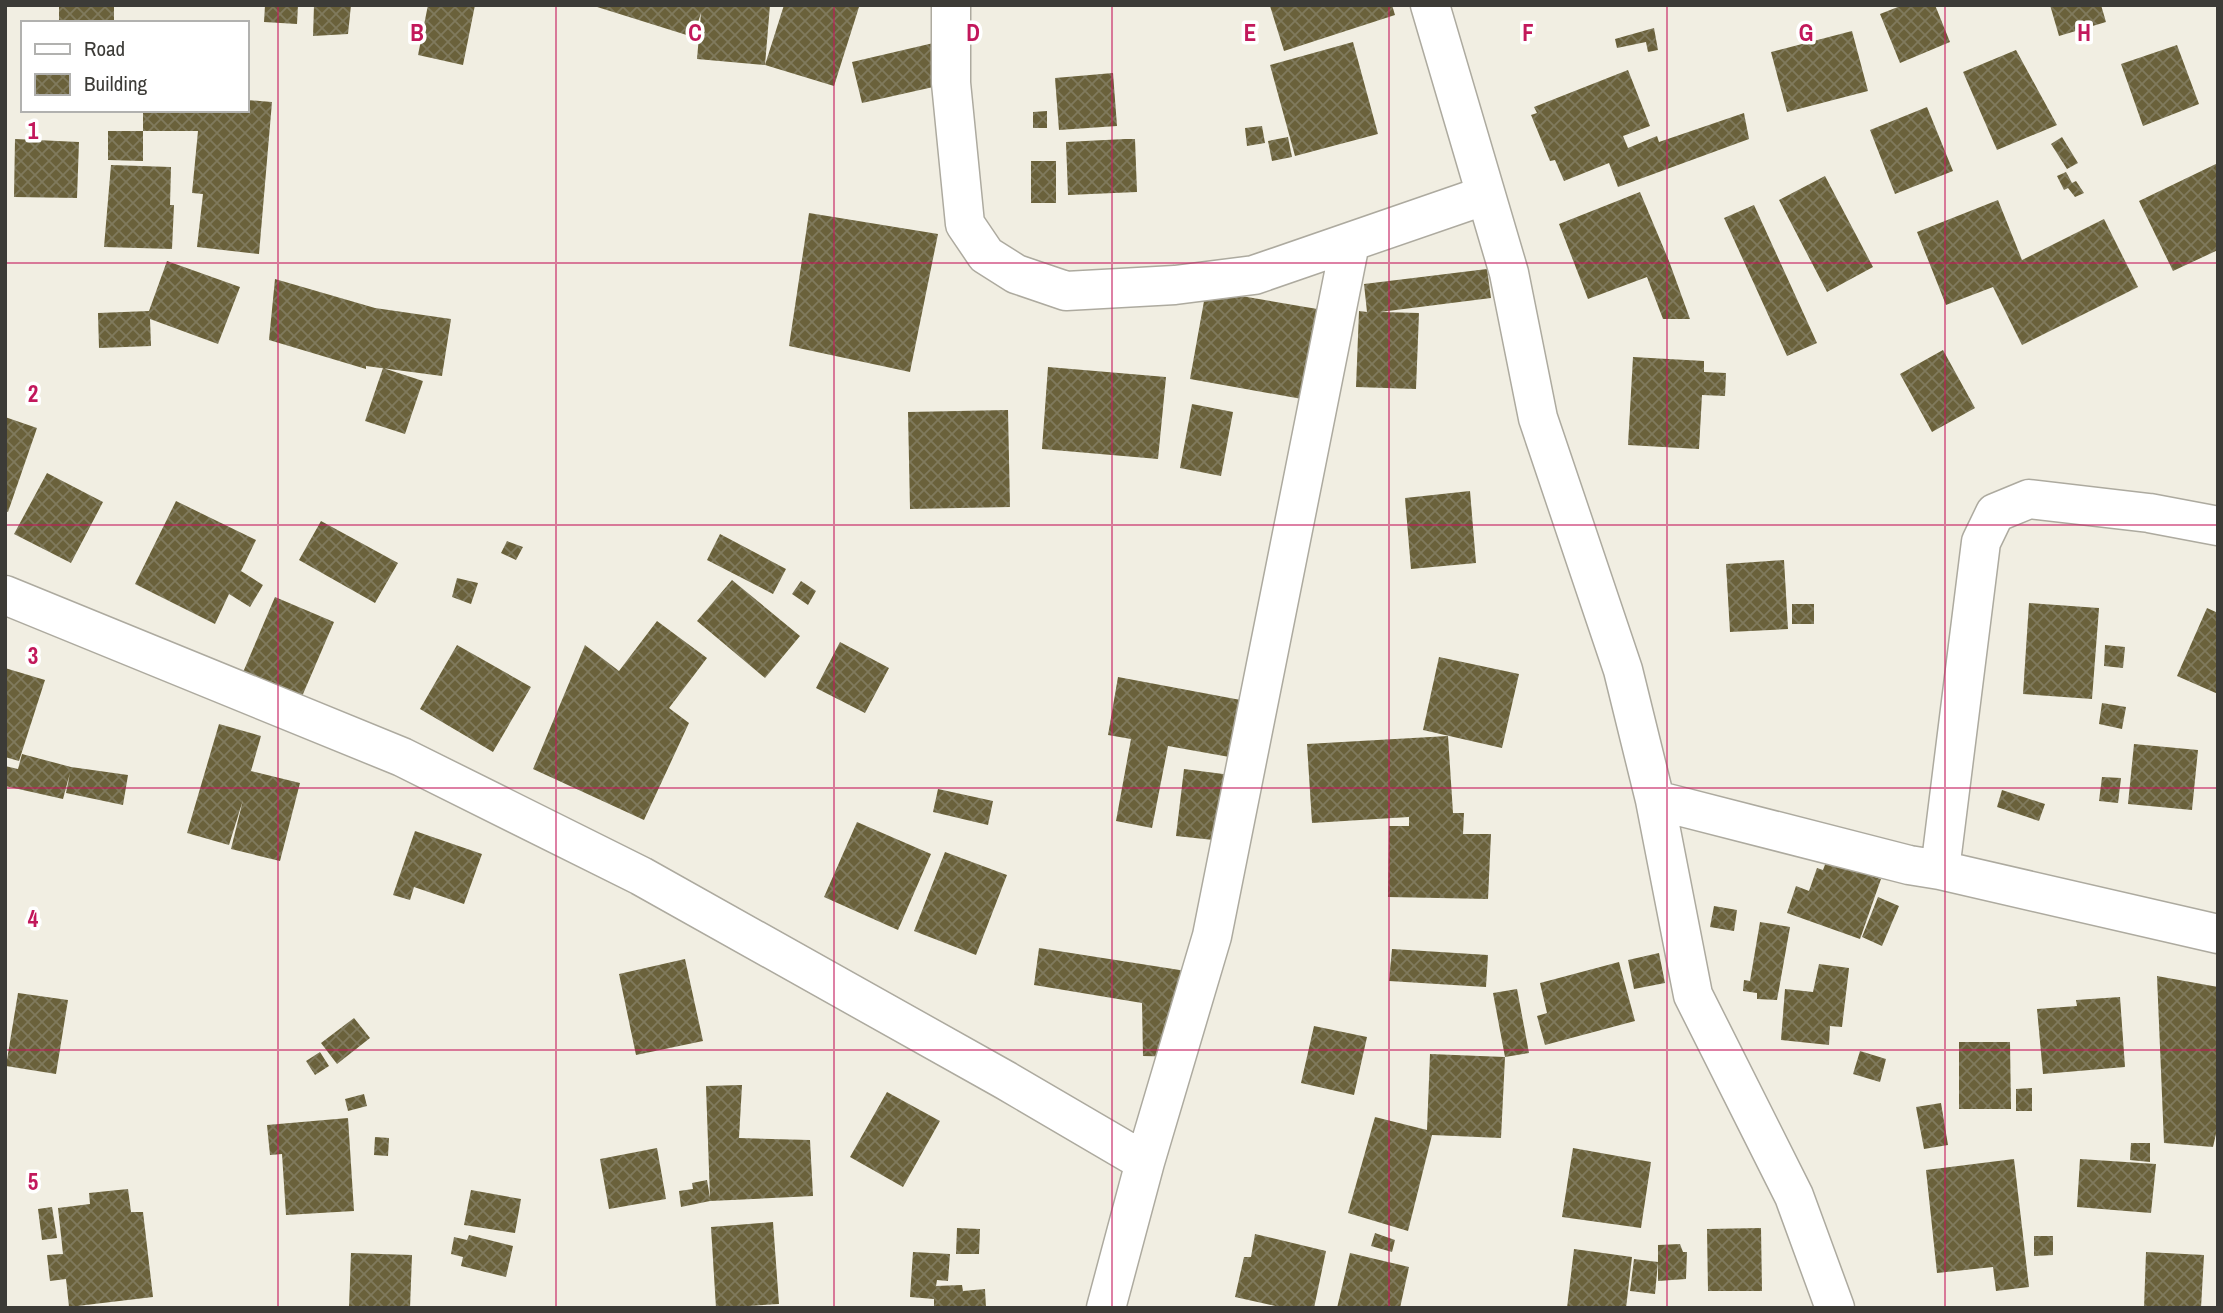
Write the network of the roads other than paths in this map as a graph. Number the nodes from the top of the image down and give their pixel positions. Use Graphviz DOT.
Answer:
graph roads {
  1 [pos="950,5"];
  2 [pos="1430,5"];
  3 [pos="1486,195"];
  4 [pos="1350,243"];
  5 [pos="2218,526"];
  6 [pos="5,595"];
  7 [pos="1655,800"];
  8 [pos="1940,870"];
  9 [pos="2218,934"];
  10 [pos="1145,1161"];
  11 [pos="1106,1308"];
  12 [pos="1835,1308"];
  1 -- 4 [label="street"];
  2 -- 3 [label="street"];
  3 -- 4 [label="street"];
  3 -- 7 [label="street"];
  4 -- 10 [label="street"];
  5 -- 8 [label="street"];
  6 -- 10 [label="street"];
  7 -- 8 [label="street"];
  7 -- 12 [label="street"];
  8 -- 9 [label="street"];
  10 -- 11 [label="street"];
}
